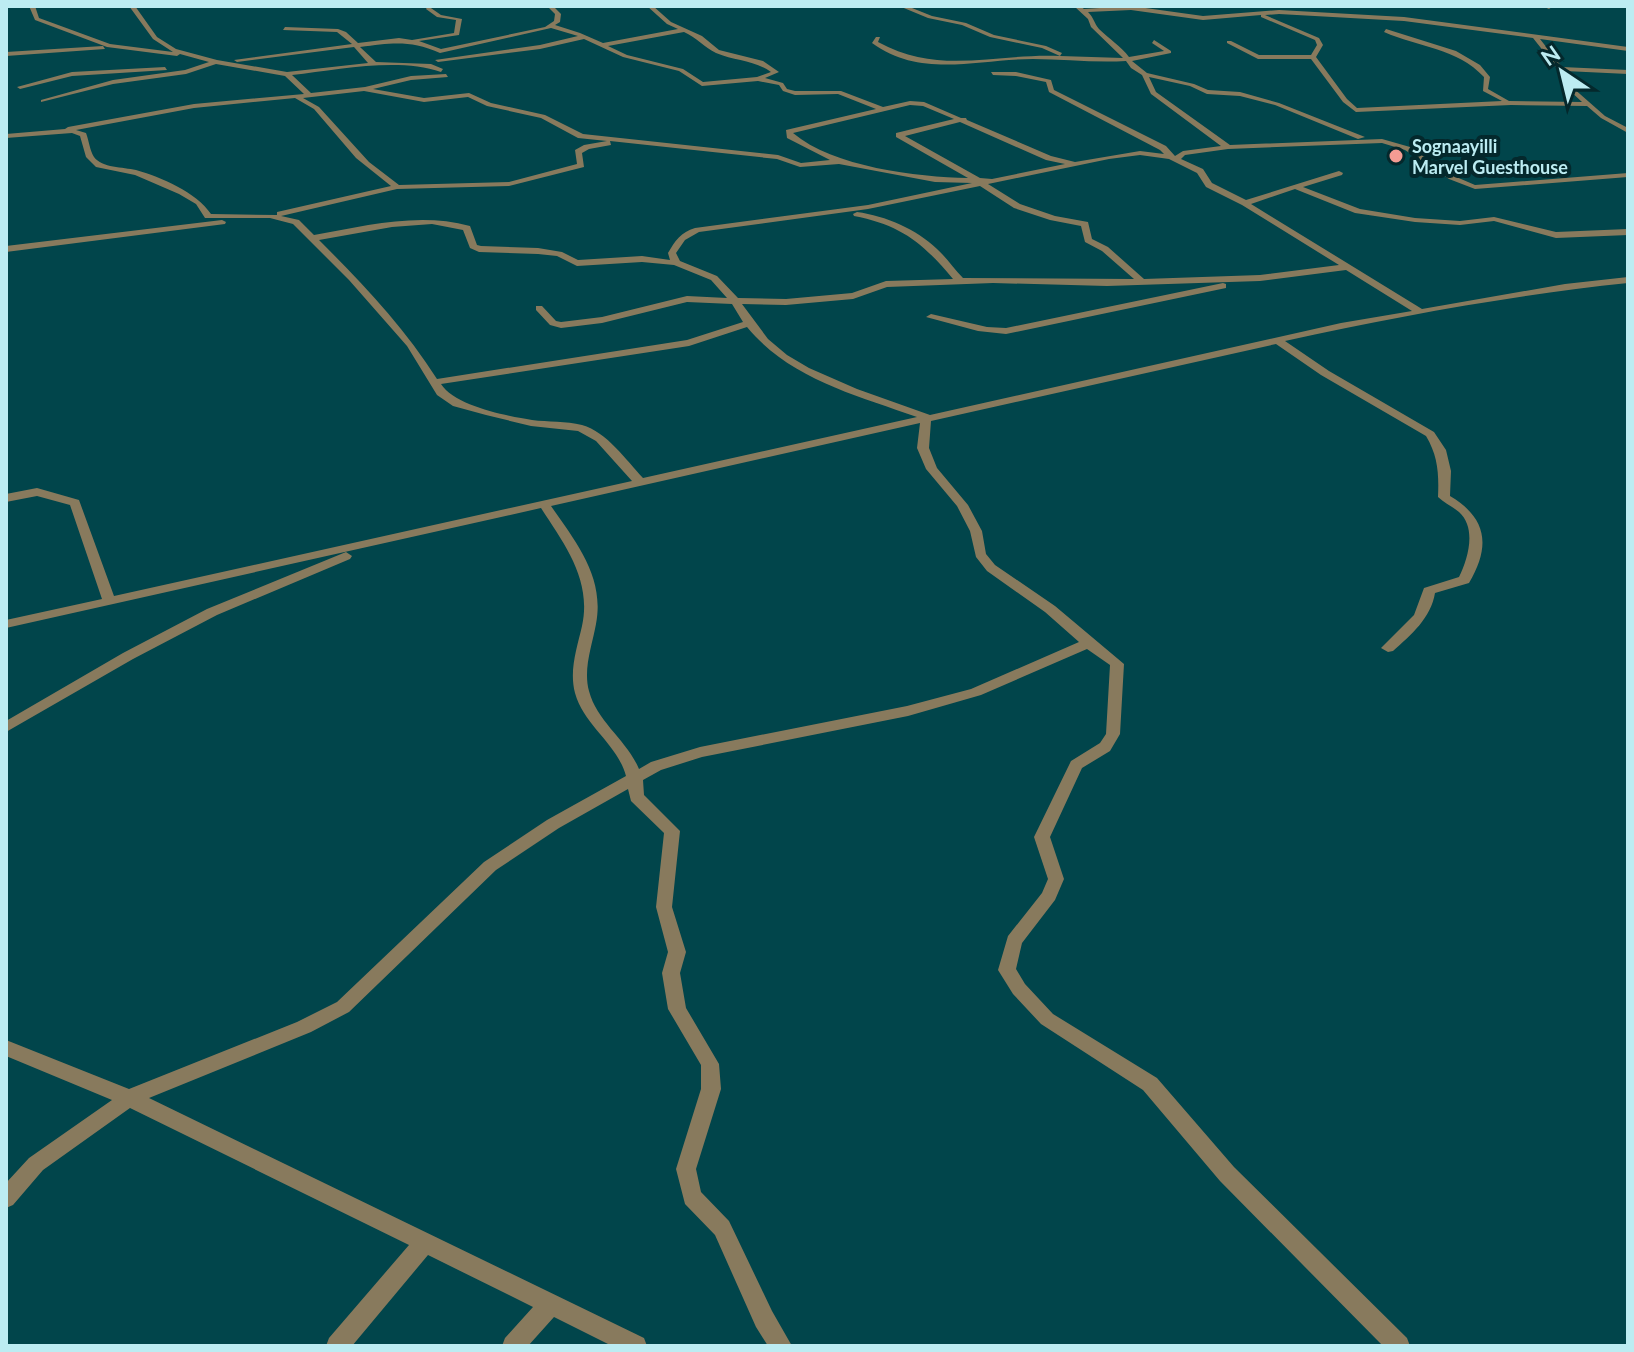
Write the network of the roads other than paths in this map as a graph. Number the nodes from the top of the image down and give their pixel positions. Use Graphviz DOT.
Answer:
graph roads {
  1 [pos="32,6"];
  2 [pos="132,6"];
  3 [pos="483,6"];
  4 [pos="500,6"];
  5 [pos="506,6"];
  6 [pos="530,6"];
  7 [pos="650,6"];
  8 [pos="902,6"];
  9 [pos="428,8"];
  10 [pos="556,8"];
  11 [pos="1079,8"];
  12 [pos="1255,13"];
  13 [pos="551,26"];
  14 [pos="285,29"];
  15 [pos="684,30"];
  16 [pos="1386,31"];
  17 [pos="586,37"];
  18 [pos="1535,37"];
  19 [pos="878,38"];
  20 [pos="410,41"];
  21 [pos="1154,42"];
  22 [pos="1229,42"];
  23 [pos="359,45"];
  24 [pos="603,45"];
  25 [pos="115,47"];
  26 [pos="1628,49"];
  27 [pos="440,51"];
  28 [pos="6,54"];
  29 [pos="189,55"];
  30 [pos="1072,57"];
  31 [pos="1313,57"];
  32 [pos="438,60"];
  33 [pos="1132,61"];
  34 [pos="216,62"];
  35 [pos="375,64"];
  36 [pos="1561,69"];
  37 [pos="186,72"];
  38 [pos="1628,72"];
  39 [pos="993,73"];
  40 [pos="287,74"];
  41 [pos="1145,74"];
  42 [pos="446,76"];
  43 [pos="758,79"];
  44 [pos="20,87"];
  45 [pos="364,89"];
  46 [pos="309,95"];
  47 [pos="293,97"];
  48 [pos="43,101"];
  49 [pos="1511,103"];
  50 [pos="1587,104"];
  51 [pos="880,108"];
  52 [pos="964,119"];
  53 [pos="57,131"];
  54 [pos="1628,131"];
  55 [pos="6,136"];
  56 [pos="632,139"];
  57 [pos="1363,141"];
  58 [pos="1228,147"];
  59 [pos="1173,158"];
  60 [pos="839,162"];
  61 [pos="1082,164"];
  62 [pos="1339,173"];
  63 [pos="1628,175"];
  64 [pos="1600,177"];
  65 [pos="984,182"];
  66 [pos="397,187"];
  67 [pos="1296,187"];
  68 [pos="1627,188"];
  69 [pos="1245,203"];
  70 [pos="835,211"];
  71 [pos="270,216"];
  72 [pos="254,217"];
  73 [pos="1628,232"];
  74 [pos="314,238"];
  75 [pos="6,249"];
  76 [pos="676,263"];
  77 [pos="1347,267"];
  78 [pos="1260,278"];
  79 [pos="1628,280"];
  80 [pos="960,281"];
  81 [pos="1142,282"];
  82 [pos="735,301"];
  83 [pos="539,308"];
  84 [pos="1419,311"];
  85 [pos="931,317"];
  86 [pos="749,323"];
  87 [pos="1277,340"];
  88 [pos="435,382"];
  89 [pos="926,417"];
  90 [pos="639,481"];
  91 [pos="6,498"];
  92 [pos="545,506"];
  93 [pos="383,541"];
  94 [pos="110,602"];
  95 [pos="6,624"];
  96 [pos="1088,643"];
  97 [pos="1388,648"];
  98 [pos="6,727"];
  99 [pos="637,777"];
  100 [pos="6,1048"];
  101 [pos="129,1098"];
  102 [pos="6,1198"];
  103 [pos="425,1242"];
  104 [pos="551,1304"];
  105 [pos="337,1346"];
  106 [pos="513,1346"];
  107 [pos="636,1346"];
  108 [pos="781,1346"];
  109 [pos="1399,1346"];
  1 -- 25 [label="street"];
  2 -- 29 [label="street"];
  3 -- 4 [label="street"];
  5 -- 6 [label="street"];
  7 -- 15 [label="street"];
  8 -- 30 [label="street"];
  9 -- 20 [label="street"];
  10 -- 13 [label="street"];
  11 -- 12 [label="street"];
  11 -- 33 [label="street"];
  12 -- 18 [label="street"];
  12 -- 31 [label="street"];
  13 -- 17 [label="street"];
  13 -- 27 [label="street"];
  14 -- 23 [label="street"];
  15 -- 24 [label="street"];
  15 -- 43 [label="street"];
  16 -- 49 [label="street"];
  17 -- 24 [label="street"];
  17 -- 32 [label="street"];
  18 -- 26 [label="street"];
  18 -- 36 [label="street"];
  19 -- 30 [label="street"];
  20 -- 23 [label="street"];
  20 -- 27 [label="street"];
  21 -- 33 [label="street"];
  22 -- 31 [label="street"];
  23 -- 34 [label="street"];
  23 -- 35 [label="street"];
  24 -- 43 [label="street"];
  25 -- 28 [label="street"];
  25 -- 29 [label="street"];
  27 -- 32 [label="street"];
  29 -- 34 [label="street"];
  30 -- 33 [label="street"];
  31 -- 49 [label="street"];
  32 -- 42 [label="street"];
  33 -- 41 [label="street"];
  34 -- 37 [label="street"];
  34 -- 40 [label="street"];
  35 -- 40 [label="street"];
  35 -- 42 [label="street"];
  36 -- 38 [label="street"];
  36 -- 50 [label="street"];
  37 -- 44 [label="street"];
  37 -- 48 [label="street"];
  39 -- 59 [label="street"];
  40 -- 46 [label="street"];
  41 -- 57 [label="street"];
  41 -- 58 [label="street"];
  42 -- 45 [label="street"];
  43 -- 51 [label="street"];
  45 -- 46 [label="street"];
  45 -- 56 [label="street"];
  46 -- 47 [label="street"];
  47 -- 53 [label="street"];
  47 -- 66 [label="street"];
  49 -- 50 [label="street"];
  50 -- 54 [label="street"];
  51 -- 52 [label="street"];
  51 -- 60 [label="street"];
  52 -- 61 [label="street"];
  52 -- 65 [label="street"];
  53 -- 55 [label="street"];
  53 -- 72 [label="street"];
  56 -- 60 [label="street"];
  56 -- 66 [label="street"];
  57 -- 58 [label="street"];
  57 -- 64 [label="street"];
  58 -- 59 [label="street"];
  59 -- 61 [label="street"];
  59 -- 69 [label="street"];
  60 -- 65 [label="street"];
  61 -- 65 [label="street"];
  62 -- 67 [label="street"];
  63 -- 64 [label="street"];
  64 -- 68 [label="street"];
  65 -- 70 [label="street"];
  65 -- 81 [label="street"];
  66 -- 71 [label="street"];
  67 -- 69 [label="street"];
  67 -- 73 [label="street"];
  69 -- 77 [label="street"];
  70 -- 76 [label="street"];
  70 -- 80 [label="street"];
  71 -- 72 [label="street"];
  71 -- 74 [label="street"];
  72 -- 75 [label="street"];
  74 -- 76 [label="street"];
  74 -- 88 [label="street"];
  76 -- 82 [label="street"];
  77 -- 78 [label="street"];
  77 -- 84 [label="street"];
  78 -- 81 [label="street"];
  78 -- 85 [label="street"];
  79 -- 84 [label="street"];
  80 -- 81 [label="street"];
  80 -- 82 [label="street"];
  82 -- 83 [label="street"];
  82 -- 86 [label="street"];
  84 -- 87 [label="street"];
  86 -- 88 [label="street"];
  86 -- 89 [label="street"];
  87 -- 89 [label="street"];
  87 -- 97 [label="street"];
  88 -- 90 [label="street"];
  89 -- 90 [label="street"];
  89 -- 96 [label="street"];
  90 -- 92 [label="street"];
  91 -- 94 [label="street"];
  92 -- 93 [label="street"];
  92 -- 99 [label="street"];
  93 -- 94 [label="street"];
  93 -- 98 [label="street"];
  94 -- 95 [label="street"];
  96 -- 99 [label="street"];
  96 -- 109 [label="street"];
  99 -- 101 [label="street"];
  99 -- 108 [label="street"];
  100 -- 101 [label="street"];
  101 -- 102 [label="street"];
  101 -- 103 [label="street"];
  103 -- 104 [label="street"];
  103 -- 105 [label="street"];
  104 -- 106 [label="street"];
  104 -- 107 [label="street"];
}
